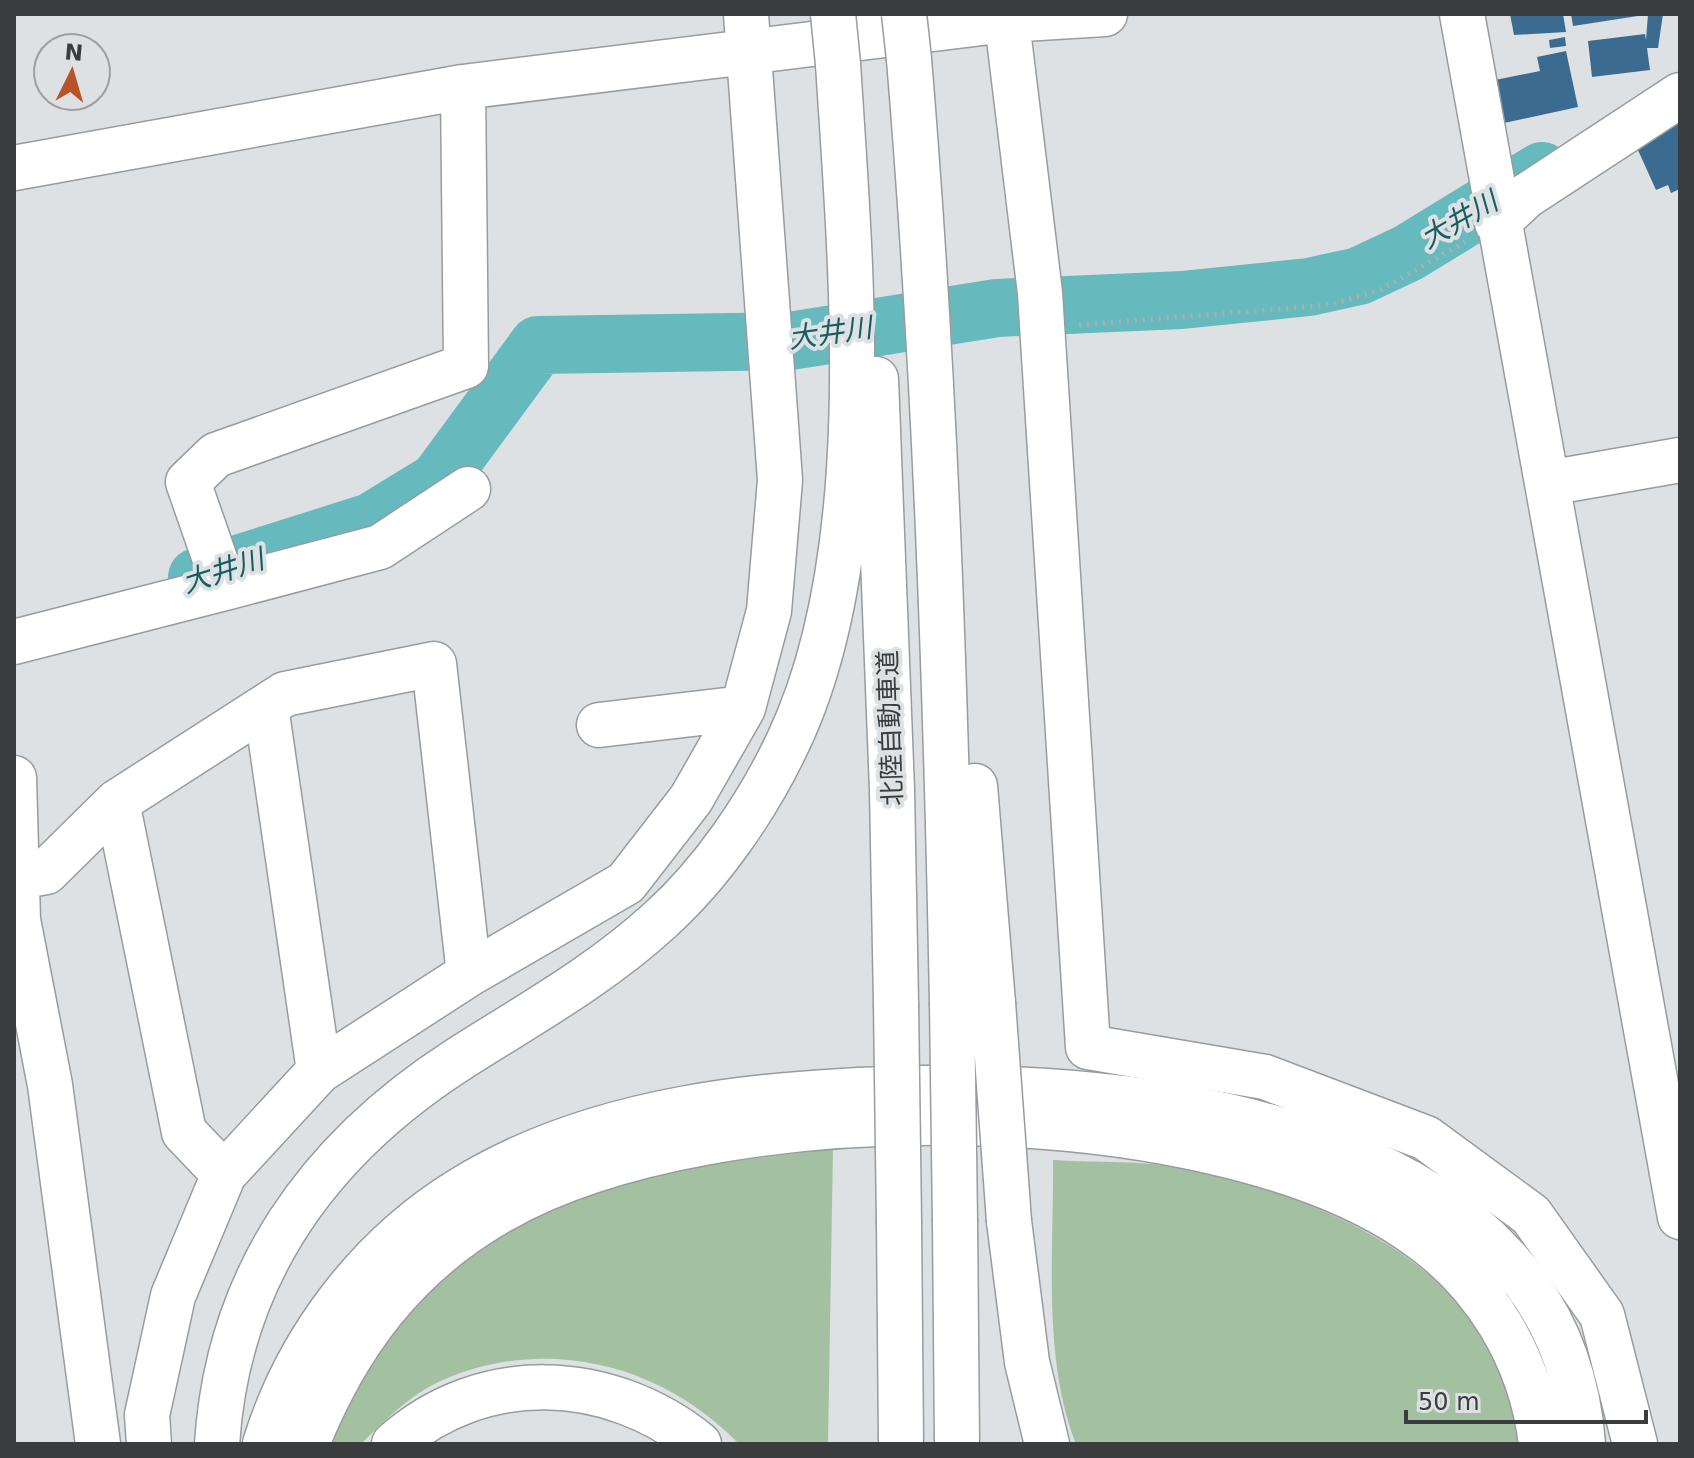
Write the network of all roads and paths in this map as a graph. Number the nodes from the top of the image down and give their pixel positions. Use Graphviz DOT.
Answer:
graph roads {
  1 [pos="833,14"];
  2 [pos="847,14"];
  3 [pos="904,14"];
  4 [pos="1105,14"];
  5 [pos="1462,14"];
  6 [pos="1006,17"];
  7 [pos="749,33"];
  8 [pos="845,63"];
  9 [pos="463,87"];
  10 [pos="1680,95"];
  11 [pos="14,168"];
  12 [pos="1495,203"];
  13 [pos="1041,311"];
  14 [pos="863,400"];
  15 [pos="1680,460"];
  16 [pos="1548,483"];
  17 [pos="468,489"];
  18 [pos="225,588"];
  19 [pos="14,642"];
  20 [pos="266,707"];
  21 [pos="743,708"];
  22 [pos="599,725"];
  23 [pos="14,778"];
  24 [pos="117,802"];
  25 [pos="17,877"];
  26 [pos="469,974"];
  27 [pos="972,1003"];
  28 [pos="319,1071"];
  29 [pos="224,1174"];
  30 [pos="1680,1217"];
  31 [pos="98,1444"];
  32 [pos="149,1444"];
  33 [pos="217,1444"];
  34 [pos="265,1444"];
  35 [pos="307,1444"];
  36 [pos="394,1444"];
  37 [pos="699,1444"];
  38 [pos="901,1444"];
  39 [pos="957,1444"];
  40 [pos="1047,1444"];
  41 [pos="1541,1444"];
  42 [pos="1583,1444"];
  43 [pos="1635,1444"];
  1 -- 8 [label="main road, bridge"];
  2 -- 8 [label="main road"];
  3 -- 27 [label="main road, bridge"];
  4 -- 6 [label="main road"];
  5 -- 12 [label="main road"];
  6 -- 7 [label="main road"];
  6 -- 13 [label="main road"];
  7 -- 9 [label="main road"];
  7 -- 21 [label="main road"];
  8 -- 14 [label="main road"];
  9 -- 11 [label="main road"];
  9 -- 18 [label="main road"];
  10 -- 12 [label="main road"];
  12 -- 13 [label="path"];
  12 -- 16 [label="main road"];
  13 -- 43 [label="main road"];
  14 -- 33 [label="main road"];
  14 -- 38 [label="main road, 北陸自動車道, bridge"];
  15 -- 16 [label="main road"];
  16 -- 30 [label="main road"];
  17 -- 18 [label="main road"];
  18 -- 19 [label="main road"];
  20 -- 24 [label="main road"];
  20 -- 26 [label="main road"];
  20 -- 28 [label="main road"];
  21 -- 22 [label="main road"];
  21 -- 26 [label="main road"];
  23 -- 25 [label="main road"];
  24 -- 25 [label="main road"];
  24 -- 29 [label="main road"];
  25 -- 31 [label="main road"];
  26 -- 28 [label="main road"];
  27 -- 39 [label="main road, bridge"];
  27 -- 40 [label="main road, bridge"];
  28 -- 29 [label="main road"];
  29 -- 32 [label="main road"];
  34 -- 42 [label="main road"];
  35 -- 41 [label="main road"];
  36 -- 37 [label="main road"];
}
